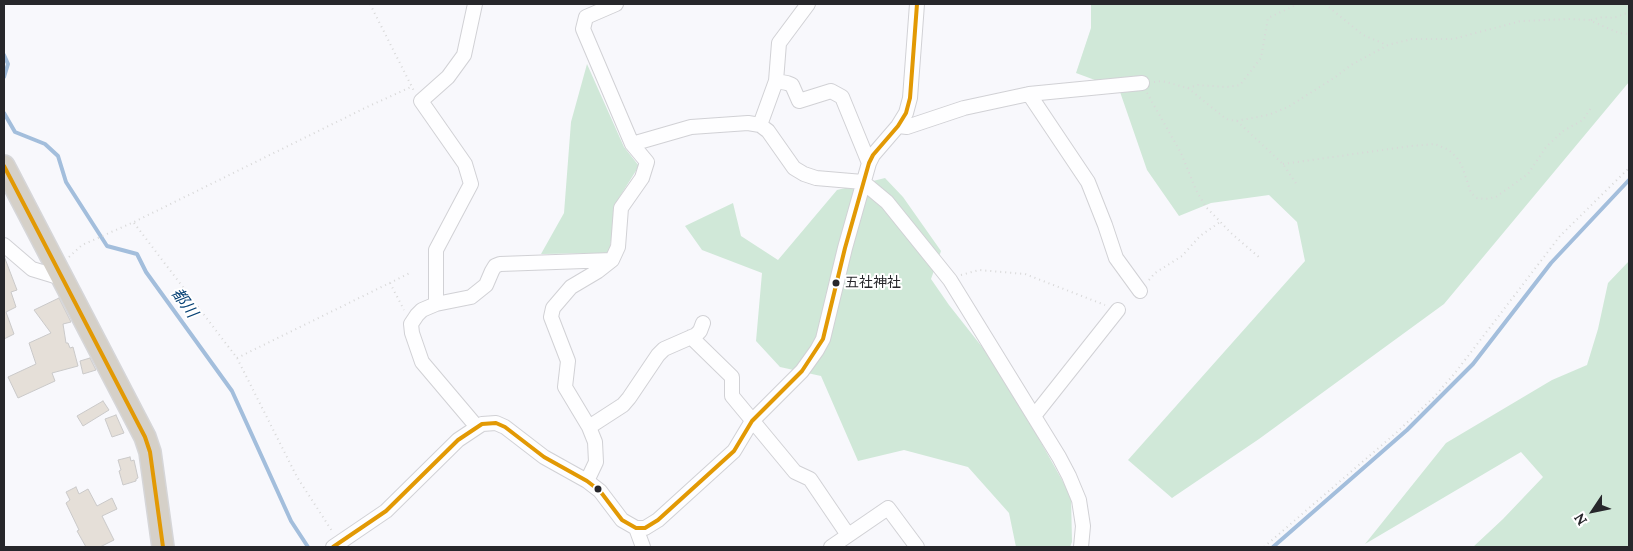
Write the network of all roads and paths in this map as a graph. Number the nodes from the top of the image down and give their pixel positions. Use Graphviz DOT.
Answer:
graph roads {
  1 [pos="370,4"];
  2 [pos="475,4"];
  3 [pos="616,4"];
  4 [pos="808,4"];
  5 [pos="917,4"];
  6 [pos="1298,4"];
  7 [pos="1325,4"];
  8 [pos="1629,12"];
  9 [pos="1589,20"];
  10 [pos="1629,34"];
  11 [pos="1388,45"];
  12 [pos="776,81"];
  13 [pos="1142,83"];
  14 [pos="411,87"];
  15 [pos="1188,88"];
  16 [pos="1029,94"];
  17 [pos="421,101"];
  18 [pos="1591,108"];
  19 [pos="1236,120"];
  20 [pos="760,125"];
  21 [pos="898,126"];
  22 [pos="632,144"];
  23 [pos="869,163"];
  24 [pos="1283,164"];
  25 [pos="4,166"];
  26 [pos="1629,168"];
  27 [pos="864,182"];
  28 [pos="1297,185"];
  29 [pos="134,222"];
  30 [pos="1220,222"];
  31 [pos="4,246"];
  32 [pos="1260,258"];
  33 [pos="612,260"];
  34 [pos="59,271"];
  35 [pos="412,272"];
  36 [pos="950,280"];
  37 [pos="390,283"];
  38 [pos="1140,291"];
  39 [pos="436,304"];
  40 [pos="1118,310"];
  41 [pos="703,323"];
  42 [pos="411,324"];
  43 [pos="691,338"];
  44 [pos="236,358"];
  45 [pos="1034,416"];
  46 [pos="752,422"];
  47 [pos="589,426"];
  48 [pos="476,427"];
  49 [pos="587,481"];
  50 [pos="636,528"];
  51 [pos="848,535"];
  52 [pos="336,545"];
  53 [pos="163,547"];
  54 [pos="643,547"];
  55 [pos="831,547"];
  56 [pos="917,547"];
  57 [pos="1081,547"];
  58 [pos="1264,547"];
  1 -- 14 [label="path"];
  2 -- 17 [label="street"];
  3 -- 22 [label="street"];
  4 -- 12 [label="street"];
  5 -- 21 [label="street"];
  6 -- 15 [label="path"];
  7 -- 11 [label="path"];
  8 -- 9 [label="path"];
  9 -- 10 [label="path"];
  9 -- 11 [label="path"];
  11 -- 19 [label="path"];
  12 -- 20 [label="street"];
  12 -- 23 [label="street"];
  13 -- 15 [label="path"];
  13 -- 16 [label="street"];
  13 -- 30 [label="path"];
  14 -- 17 [label="path"];
  14 -- 29 [label="path"];
  15 -- 19 [label="path"];
  16 -- 21 [label="street"];
  16 -- 38 [label="street"];
  17 -- 39 [label="street"];
  18 -- 24 [label="path"];
  19 -- 24 [label="path"];
  20 -- 22 [label="street"];
  20 -- 27 [label="street"];
  21 -- 23 [label="street"];
  22 -- 33 [label="street"];
  23 -- 27 [label="street"];
  24 -- 28 [label="path"];
  25 -- 34 [label="highway"];
  26 -- 58 [label="path"];
  27 -- 36 [label="street"];
  27 -- 46 [label="street"];
  29 -- 34 [label="path"];
  29 -- 44 [label="path"];
  30 -- 32 [label="path"];
  30 -- 38 [label="path"];
  31 -- 34 [label="street"];
  33 -- 39 [label="street"];
  33 -- 47 [label="street"];
  34 -- 53 [label="highway"];
  35 -- 37 [label="path"];
  36 -- 40 [label="path"];
  36 -- 45 [label="street"];
  37 -- 42 [label="path"];
  37 -- 44 [label="path"];
  39 -- 42 [label="street"];
  40 -- 45 [label="street"];
  41 -- 43 [label="street"];
  42 -- 48 [label="street"];
  43 -- 46 [label="street"];
  43 -- 47 [label="street"];
  44 -- 52 [label="path"];
  45 -- 57 [label="street"];
  46 -- 50 [label="street"];
  46 -- 51 [label="street"];
  47 -- 49 [label="street"];
  48 -- 49 [label="street"];
  48 -- 52 [label="street"];
  49 -- 50 [label="street"];
  50 -- 54 [label="street"];
  51 -- 55 [label="street"];
  51 -- 56 [label="street"];
}
